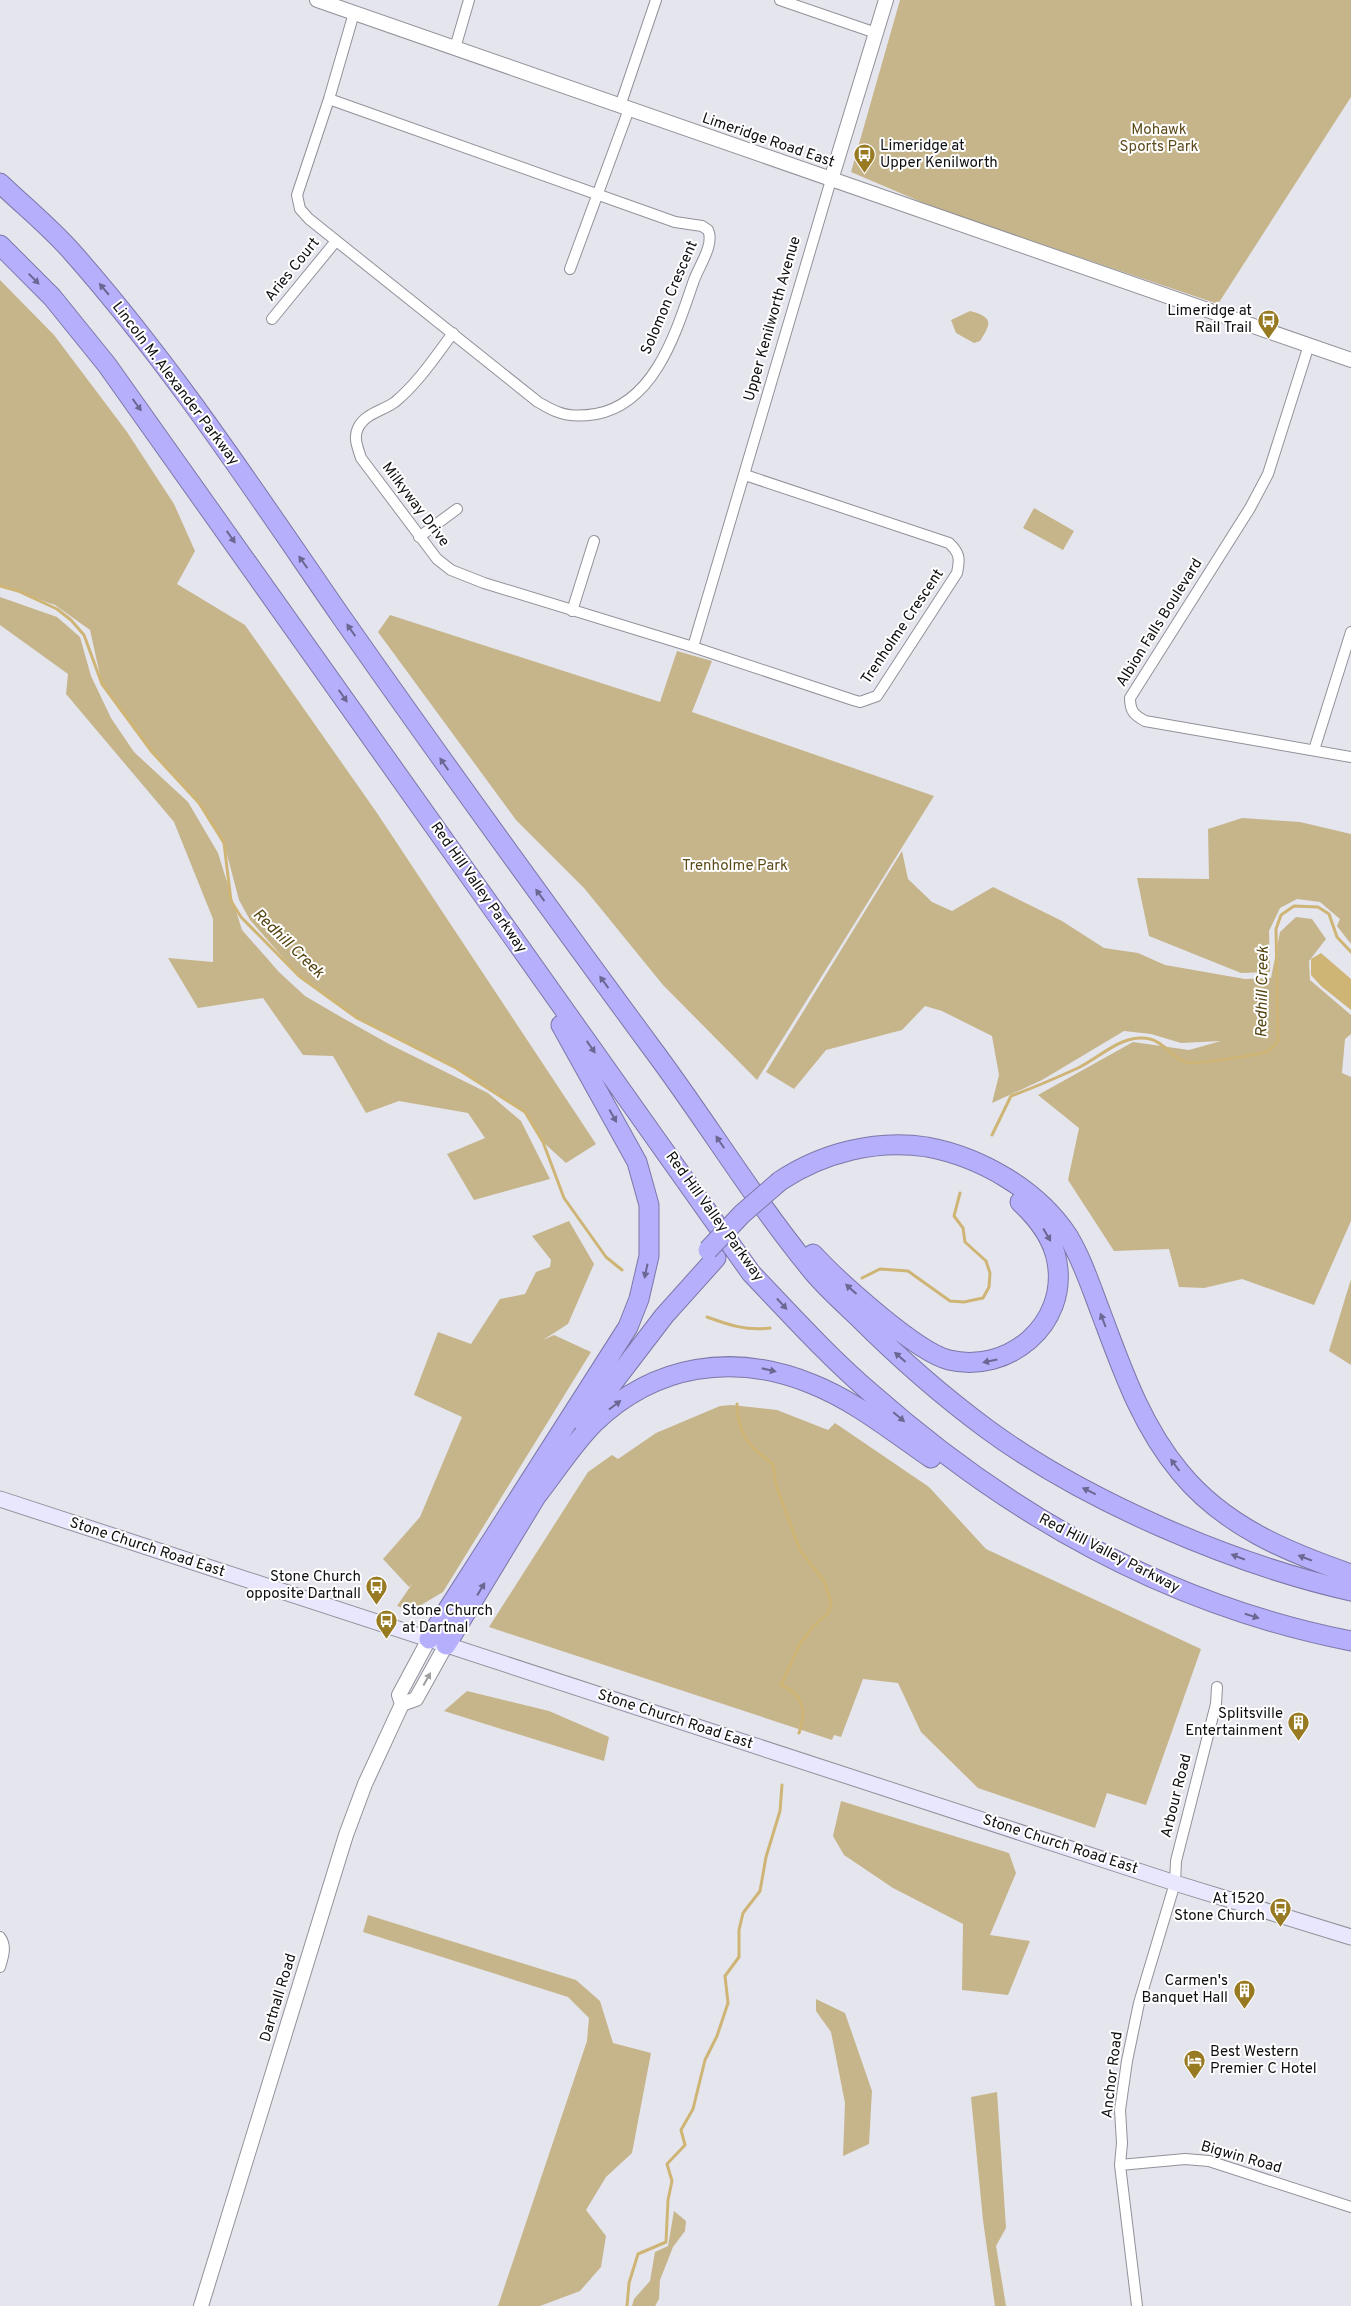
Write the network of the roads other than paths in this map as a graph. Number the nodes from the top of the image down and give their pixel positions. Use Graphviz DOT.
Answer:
graph roads {
  1 [pos="317,0"];
  2 [pos="469,0"];
  3 [pos="656,0"];
  4 [pos="780,0"];
  5 [pos="886,0"];
  6 [pos="354,14"];
  7 [pos="876,33"];
  8 [pos="455,48"];
  9 [pos="329,99"];
  10 [pos="624,108"];
  11 [pos="831,180"];
  12 [pos="0,183"];
  13 [pos="598,194"];
  14 [pos="336,241"];
  15 [pos="0,245"];
  16 [pos="570,269"];
  17 [pos="272,319"];
  18 [pos="453,333"];
  19 [pos="1309,345"];
  20 [pos="1351,360"];
  21 [pos="745,474"];
  22 [pos="457,509"];
  23 [pos="419,537"];
  24 [pos="594,541"];
  25 [pos="572,611"];
  26 [pos="1351,632"];
  27 [pos="694,647"];
  28 [pos="1314,750"];
  29 [pos="1351,757"];
  30 [pos="502,922"];
  31 [pos="747,1183"];
  32 [pos="783,1186"];
  33 [pos="712,1254"];
  34 [pos="587,1395"];
  35 [pos="989,1488"];
  36 [pos="538,1494"];
  37 [pos="0,1499"];
  38 [pos="1351,1574"];
  39 [pos="1351,1591"];
  40 [pos="1351,1641"];
  41 [pos="438,1642"];
  42 [pos="1217,1687"];
  43 [pos="1175,1883"];
  44 [pos="0,1937"];
  45 [pos="1351,1937"];
  46 [pos="0,1967"];
  47 [pos="1120,2165"];
  48 [pos="1351,2207"];
  49 [pos="201,2306"];
  50 [pos="1137,2306"];
  1 -- 6 [label="street, Limeridge Road East"];
  2 -- 8 [label="street"];
  3 -- 10 [label="street"];
  4 -- 7 [label="street"];
  5 -- 7 [label="street, Upper Kenilworth Avenue"];
  6 -- 8 [label="street, Limeridge Road East"];
  6 -- 9 [label="street, Solomon Crescent"];
  7 -- 11 [label="street, Upper Kenilworth Avenue"];
  8 -- 10 [label="street, Limeridge Road East"];
  9 -- 13 [label="street, Solomon Crescent"];
  9 -- 14 [label="street, Solomon Crescent"];
  10 -- 11 [label="street, Limeridge Road East"];
  10 -- 13 [label="street"];
  11 -- 19 [label="street, Limeridge Road East"];
  11 -- 21 [label="street, Upper Kenilworth Avenue"];
  31 -- 12 [label="highway, Lincoln M. Alexander Parkway, one-way"];
  13 -- 16 [label="street"];
  13 -- 18 [label="street, Solomon Crescent"];
  14 -- 17 [label="street, Aries Court"];
  14 -- 18 [label="street, Solomon Crescent"];
  15 -- 30 [label="highway, Red Hill Valley Parkway, one-way"];
  18 -- 23 [label="street, Milkyway Drive"];
  19 -- 20 [label="street, Limeridge Road East"];
  19 -- 28 [label="street, Albion Falls Boulevard"];
  21 -- 27 [label="street, Upper Kenilworth Avenue"];
  21 -- 27 [label="street, Trenholme Crescent"];
  22 -- 23 [label="street"];
  23 -- 25 [label="street, Milkyway Drive"];
  24 -- 25 [label="street"];
  25 -- 27 [label="street, Milkyway Drive"];
  26 -- 28 [label="street"];
  28 -- 29 [label="street, Albion Falls Boulevard"];
  30 -- 34 [label="highway, one-way"];
  30 -- 35 [label="highway, Red Hill Valley Parkway, one-way"];
  32 -- 31 [label="highway, one-way"];
  39 -- 31 [label="highway, one-way"];
  32 -- 33 [label="highway"];
  38 -- 32 [label="highway, one-way"];
  33 -- 34 [label="highway"];
  33 -- 36 [label="highway"];
  34 -- 41 [label="highway"];
  36 -- 35 [label="highway, one-way"];
  35 -- 40 [label="highway, Red Hill Valley Parkway, one-way"];
  41 -- 36 [label="highway, one-way"];
  37 -- 41 [label="main road, Stone Church Road East"];
  41 -- 43 [label="main road, Stone Church Road East"];
  41 -- 49 [label="street, Dartnall Road"];
  42 -- 43 [label="street, Arbour Road"];
  43 -- 45 [label="main road, Stone Church Road East"];
  43 -- 47 [label="street, Anchor Road"];
  44 -- 46 [label="street"];
  47 -- 48 [label="street, Bigwin Road"];
  47 -- 50 [label="street, Anchor Road"];
}
